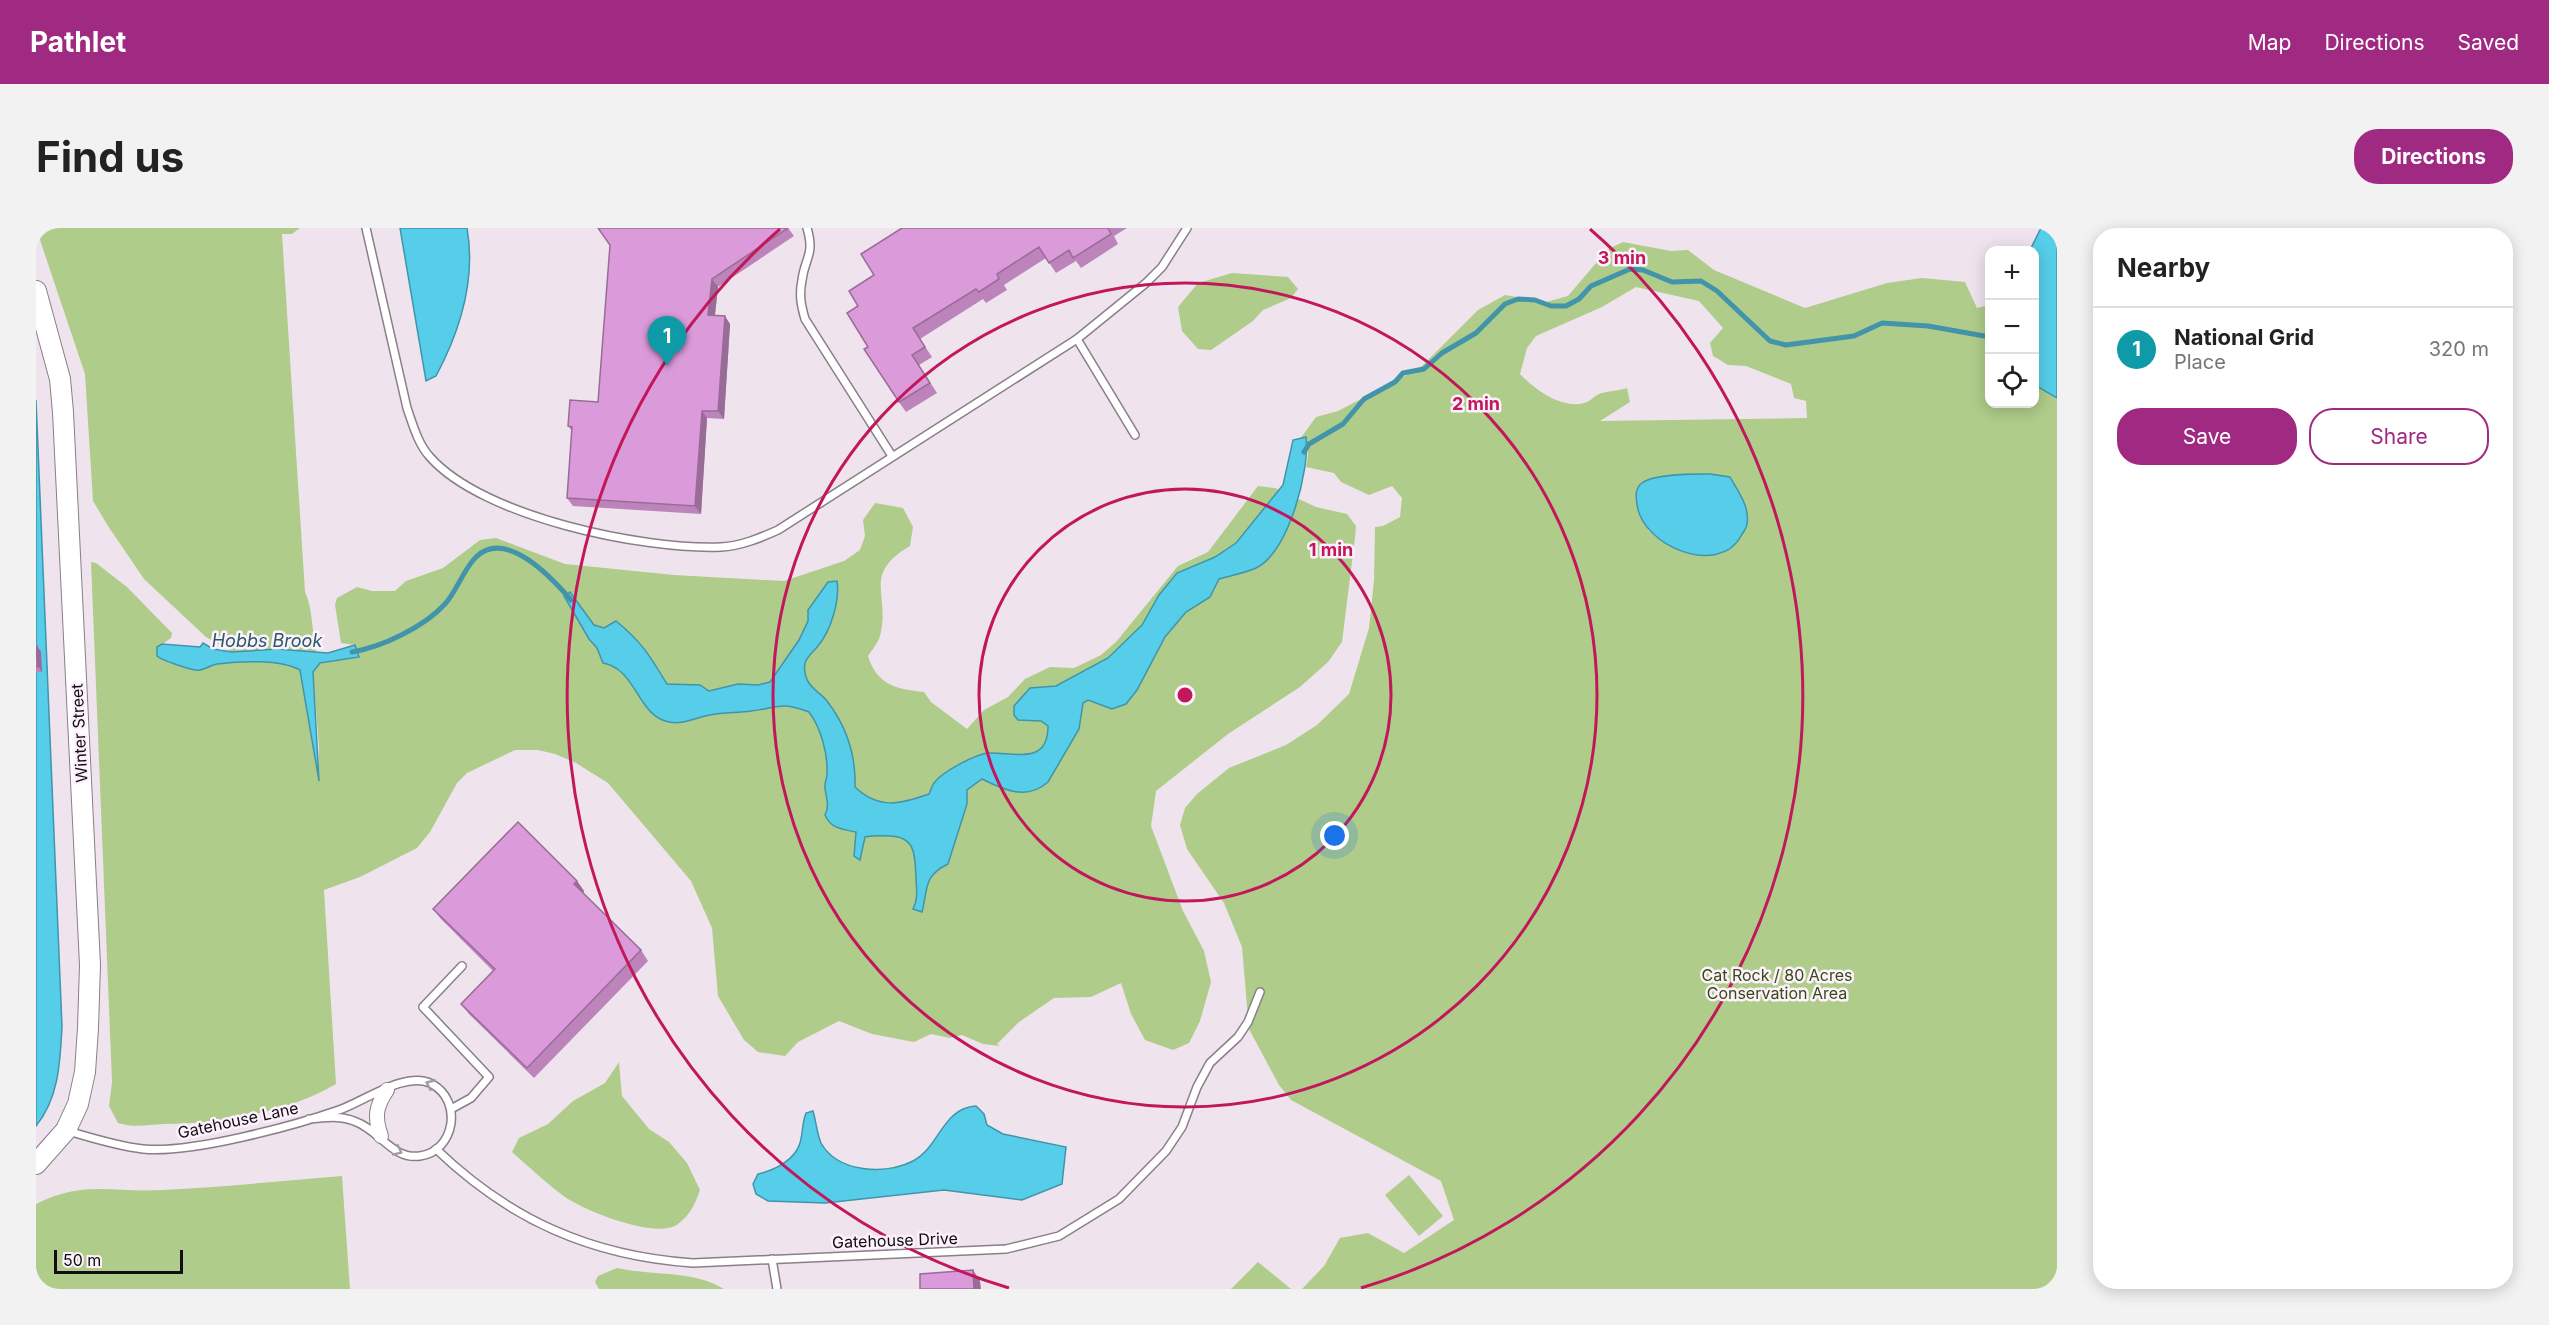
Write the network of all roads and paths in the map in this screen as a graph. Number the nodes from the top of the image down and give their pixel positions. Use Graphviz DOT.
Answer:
graph roads {
  1 [pos="366,228"];
  2 [pos="807,228"];
  3 [pos="1187,228"];
  4 [pos="36,291"];
  5 [pos="1077,339"];
  6 [pos="1135,435"];
  7 [pos="892,456"];
  8 [pos="462,966"];
  9 [pos="1260,992"];
  10 [pos="387,1090"];
  11 [pos="451,1109"];
  12 [pos="309,1119"];
  13 [pos="66,1130"];
  14 [pos="381,1136"];
  15 [pos="436,1149"];
  16 [pos="36,1164"];
  17 [pos="772,1259"];
  18 [pos="777,1289"];
  1 -- 7 [label="lane"];
  2 -- 7 [label="lane"];
  3 -- 5 [label="lane"];
  4 -- 13 [label="street, Winter Street"];
  5 -- 6 [label="lane"];
  5 -- 7 [label="lane"];
  8 -- 11 [label="lane"];
  9 -- 17 [label="lane, Gatehouse Drive"];
  11 -- 10 [label="lane, Gatehouse Lane, one-way"];
  10 -- 12 [label="lane, Gatehouse Lane"];
  10 -- 14 [label="street"];
  11 -- 15 [label="lane"];
  12 -- 13 [label="lane, Gatehouse Lane"];
  12 -- 14 [label="lane, Gatehouse Lane"];
  13 -- 16 [label="street, Winter Street"];
  14 -- 15 [label="lane, Gatehouse Lane, one-way"];
  15 -- 17 [label="lane, Gatehouse Drive"];
  17 -- 18 [label="lane"];
}
